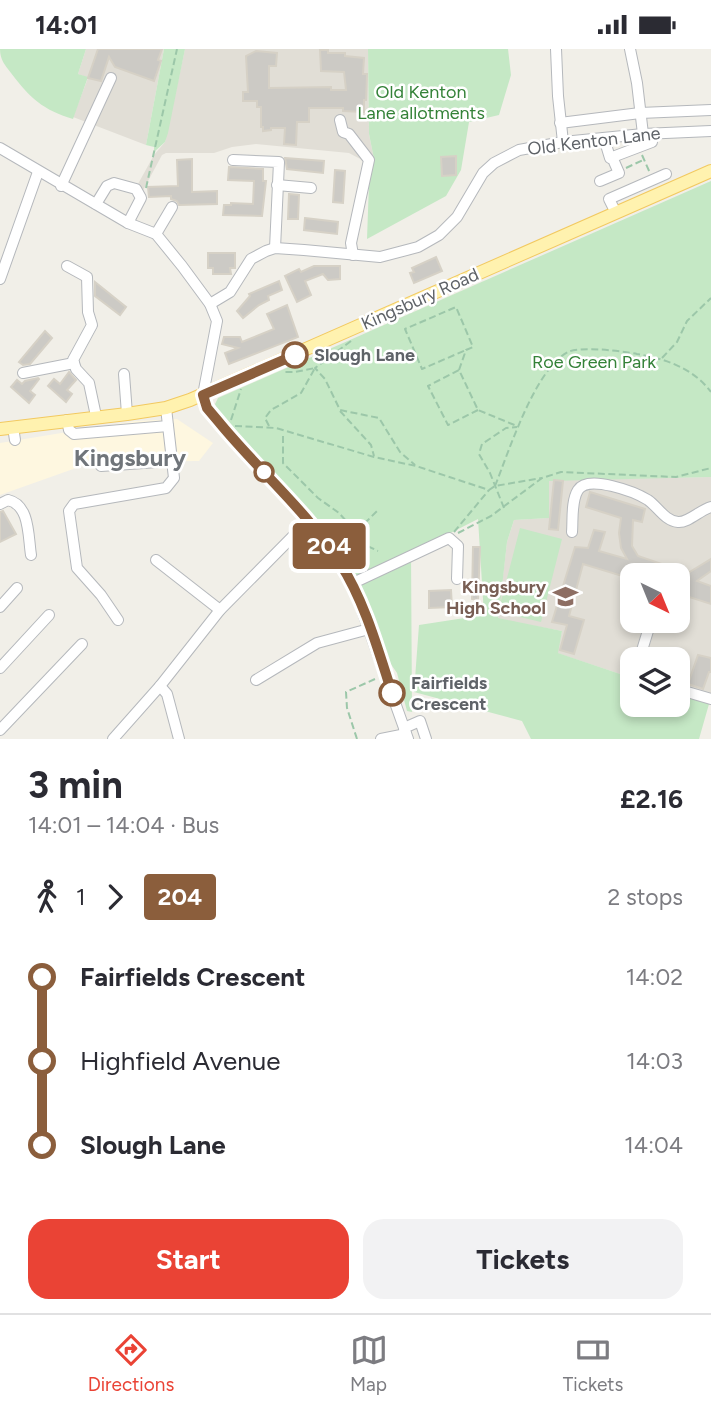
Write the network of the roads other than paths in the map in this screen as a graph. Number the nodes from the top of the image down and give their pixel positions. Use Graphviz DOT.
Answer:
graph roads {
  1 [pos="556,49"];
  2 [pos="630,49"];
  3 [pos="111,78"];
  4 [pos="711,110"];
  5 [pos="640,113"];
  6 [pos="340,120"];
  7 [pos="560,123"];
  8 [pos="711,131"];
  9 [pos="604,138"];
  10 [pos="650,140"];
  11 [pos="563,142"];
  12 [pos="0,148"];
  13 [pos="612,157"];
  14 [pos="233,160"];
  15 [pos="711,171"];
  16 [pos="38,172"];
  17 [pos="278,180"];
  18 [pos="600,181"];
  19 [pos="61,186"];
  20 [pos="312,188"];
  21 [pos="673,188"];
  22 [pos="96,204"];
  23 [pos="172,207"];
  24 [pos="616,213"];
  25 [pos="128,223"];
  26 [pos="156,235"];
  27 [pos="275,248"];
  28 [pos="353,255"];
  29 [pos="67,266"];
  30 [pos="0,279"];
  31 [pos="210,304"];
  32 [pos="74,363"];
  33 [pos="23,373"];
  34 [pos="124,374"];
  35 [pos="203,395"];
  36 [pos="166,408"];
  37 [pos="127,414"];
  38 [pos="96,416"];
  39 [pos="67,420"];
  40 [pos="167,426"];
  41 [pos="6,430"];
  42 [pos="172,461"];
  43 [pos="101,466"];
  44 [pos="0,504"];
  45 [pos="711,507"];
  46 [pos="308,521"];
  47 [pos="572,532"];
  48 [pos="31,555"];
  49 [pos="156,560"];
  50 [pos="457,579"];
  51 [pos="351,584"];
  52 [pos="18,588"];
  53 [pos="0,607"];
  54 [pos="220,610"];
  55 [pos="49,615"];
  56 [pos="118,620"];
  57 [pos="369,629"];
  58 [pos="82,644"];
  59 [pos="0,668"];
  60 [pos="256,680"];
  61 [pos="160,687"];
  62 [pos="690,693"];
  63 [pos="711,699"];
  64 [pos="0,730"];
  65 [pos="406,734"];
  66 [pos="113,739"];
  67 [pos="179,739"];
  68 [pos="381,739"];
  69 [pos="426,739"];
  1 -- 7 [label="street"];
  2 -- 5 [label="street"];
  3 -- 19 [label="street"];
  4 -- 5 [label="street"];
  5 -- 7 [label="street"];
  5 -- 10 [label="street"];
  6 -- 28 [label="street"];
  7 -- 11 [label="street"];
  8 -- 10 [label="street, Old Kenton Lane"];
  9 -- 10 [label="street, Old Kenton Lane"];
  9 -- 11 [label="street, Old Kenton Lane"];
  9 -- 13 [label="street"];
  10 -- 13 [label="street"];
  11 -- 28 [label="street, Old Kenton Lane"];
  12 -- 16 [label="street"];
  13 -- 18 [label="street"];
  14 -- 17 [label="street"];
  15 -- 21 [label="main road, Kingsbury Road"];
  16 -- 19 [label="street"];
  16 -- 30 [label="street"];
  17 -- 20 [label="street"];
  17 -- 27 [label="street"];
  19 -- 22 [label="street"];
  21 -- 24 [label="main road, Kingsbury Road"];
  21 -- 24 [label="street"];
  22 -- 25 [label="street"];
  22 -- 25 [label="street"];
  23 -- 26 [label="street"];
  24 -- 35 [label="main road, Kingsbury Road"];
  25 -- 26 [label="street"];
  26 -- 31 [label="street"];
  27 -- 28 [label="street, Old Kenton Lane"];
  27 -- 31 [label="street"];
  29 -- 32 [label="street"];
  31 -- 35 [label="street"];
  32 -- 33 [label="street"];
  32 -- 38 [label="street"];
  34 -- 37 [label="street"];
  35 -- 36 [label="main road, Kingsbury Road"];
  35 -- 46 [label="street"];
  36 -- 37 [label="main road, Kingsbury Road"];
  36 -- 40 [label="street"];
  37 -- 38 [label="main road, Kingsbury Road"];
  38 -- 39 [label="main road, Kingsbury Road"];
  39 -- 40 [label="street"];
  39 -- 41 [label="main road, Kingsbury Road"];
  40 -- 42 [label="street"];
  42 -- 43 [label="street"];
  42 -- 56 [label="street"];
  44 -- 48 [label="street"];
  45 -- 47 [label="street"];
  46 -- 51 [label="street"];
  46 -- 54 [label="street"];
  49 -- 54 [label="street"];
  50 -- 51 [label="street"];
  51 -- 57 [label="street"];
  52 -- 53 [label="street"];
  54 -- 61 [label="street"];
  55 -- 59 [label="street"];
  57 -- 60 [label="street"];
  57 -- 65 [label="street"];
  58 -- 64 [label="street"];
  61 -- 66 [label="street"];
  61 -- 67 [label="street"];
  62 -- 63 [label="street"];
  65 -- 68 [label="street"];
  65 -- 69 [label="street"];
}
